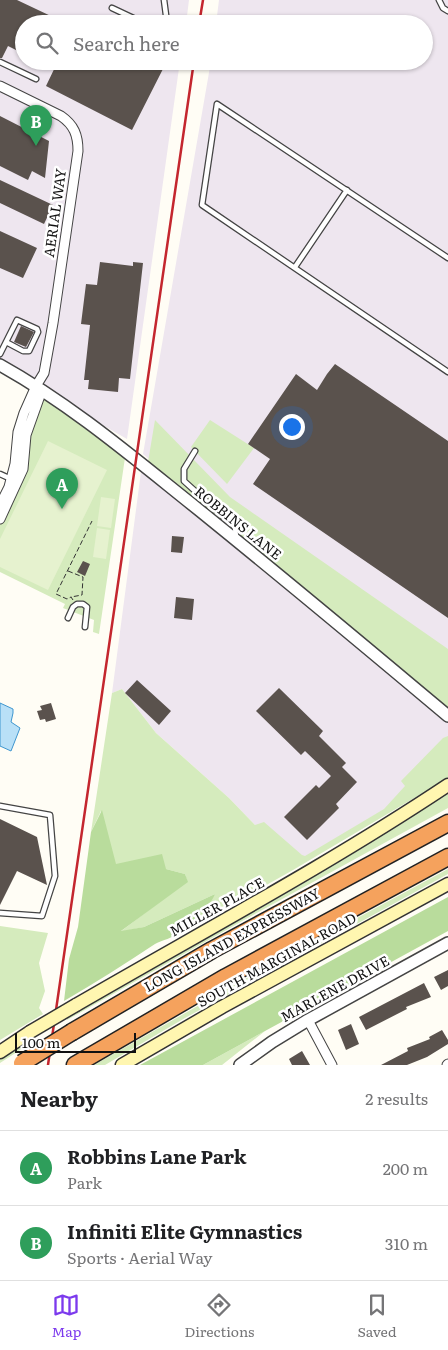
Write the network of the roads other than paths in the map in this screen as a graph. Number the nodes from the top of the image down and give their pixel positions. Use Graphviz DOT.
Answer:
graph roads {
  1 [pos="164,0"];
  2 [pos="439,0"];
  3 [pos="112,8"];
  4 [pos="448,12"];
  5 [pos="127,15"];
  6 [pos="166,15"];
  7 [pos="0,62"];
  8 [pos="15,69"];
  9 [pos="17,70"];
  10 [pos="36,79"];
  11 [pos="1,88"];
  12 [pos="347,190"];
  13 [pos="448,258"];
  14 [pos="295,267"];
  15 [pos="12,331"];
  16 [pos="38,332"];
  17 [pos="18,333"];
  18 [pos="51,335"];
  19 [pos="6,342"];
  20 [pos="0,354"];
  21 [pos="0,365"];
  22 [pos="448,372"];
  23 [pos="39,388"];
  24 [pos="195,451"];
  25 [pos="0,474"];
  26 [pos="11,479"];
  27 [pos="0,505"];
  28 [pos="0,519"];
  29 [pos="237,541"];
  30 [pos="68,618"];
  31 [pos="85,627"];
  32 [pos="448,716"];
  33 [pos="448,784"];
  34 [pos="0,806"];
  35 [pos="448,823"];
  36 [pos="448,857"];
  37 [pos="448,884"];
  38 [pos="0,913"];
  39 [pos="448,942"];
  40 [pos="308,1020"];
  41 [pos="0,1052"];
  42 [pos="21,1064"];
  43 [pos="75,1065"];
  44 [pos="122,1065"];
  45 [pos="240,1065"];
  46 [pos="332,1065"];
  1 -- 6 [label="lane"];
  2 -- 4 [label="lane"];
  3 -- 5 [label="lane"];
  7 -- 8 [label="lane"];
  9 -- 10 [label="lane"];
  11 -- 18 [label="street, AERIAL WAY"];
  12 -- 13 [label="lane"];
  12 -- 14 [label="lane"];
  12 -- 14 [label="lane"];
  14 -- 22 [label="lane"];
  15 -- 16 [label="lane"];
  15 -- 17 [label="lane"];
  15 -- 19 [label="lane"];
  16 -- 18 [label="lane"];
  16 -- 19 [label="lane"];
  18 -- 23 [label="street, AERIAL WAY"];
  19 -- 20 [label="lane"];
  21 -- 23 [label="street, ROBBINS LANE"];
  23 -- 26 [label="street"];
  23 -- 28 [label="street"];
  23 -- 29 [label="street, ROBBINS LANE"];
  24 -- 29 [label="lane"];
  25 -- 26 [label="lane"];
  26 -- 27 [label="street"];
  29 -- 32 [label="street, ROBBINS LANE"];
  30 -- 31 [label="lane"];
  33 -- 41 [label="main road, MILLER PLACE, bridge"];
  34 -- 38 [label="lane"];
  35 -- 42 [label="highway, LONG ISLAND EXPRESSWAY, bridge"];
  36 -- 43 [label="highway"];
  37 -- 44 [label="main road, SOUTH MARGINAL ROAD"];
  39 -- 40 [label="street, MARLENE DRIVE"];
  40 -- 45 [label="street, MARLENE DRIVE"];
  40 -- 46 [label="street"];
}
